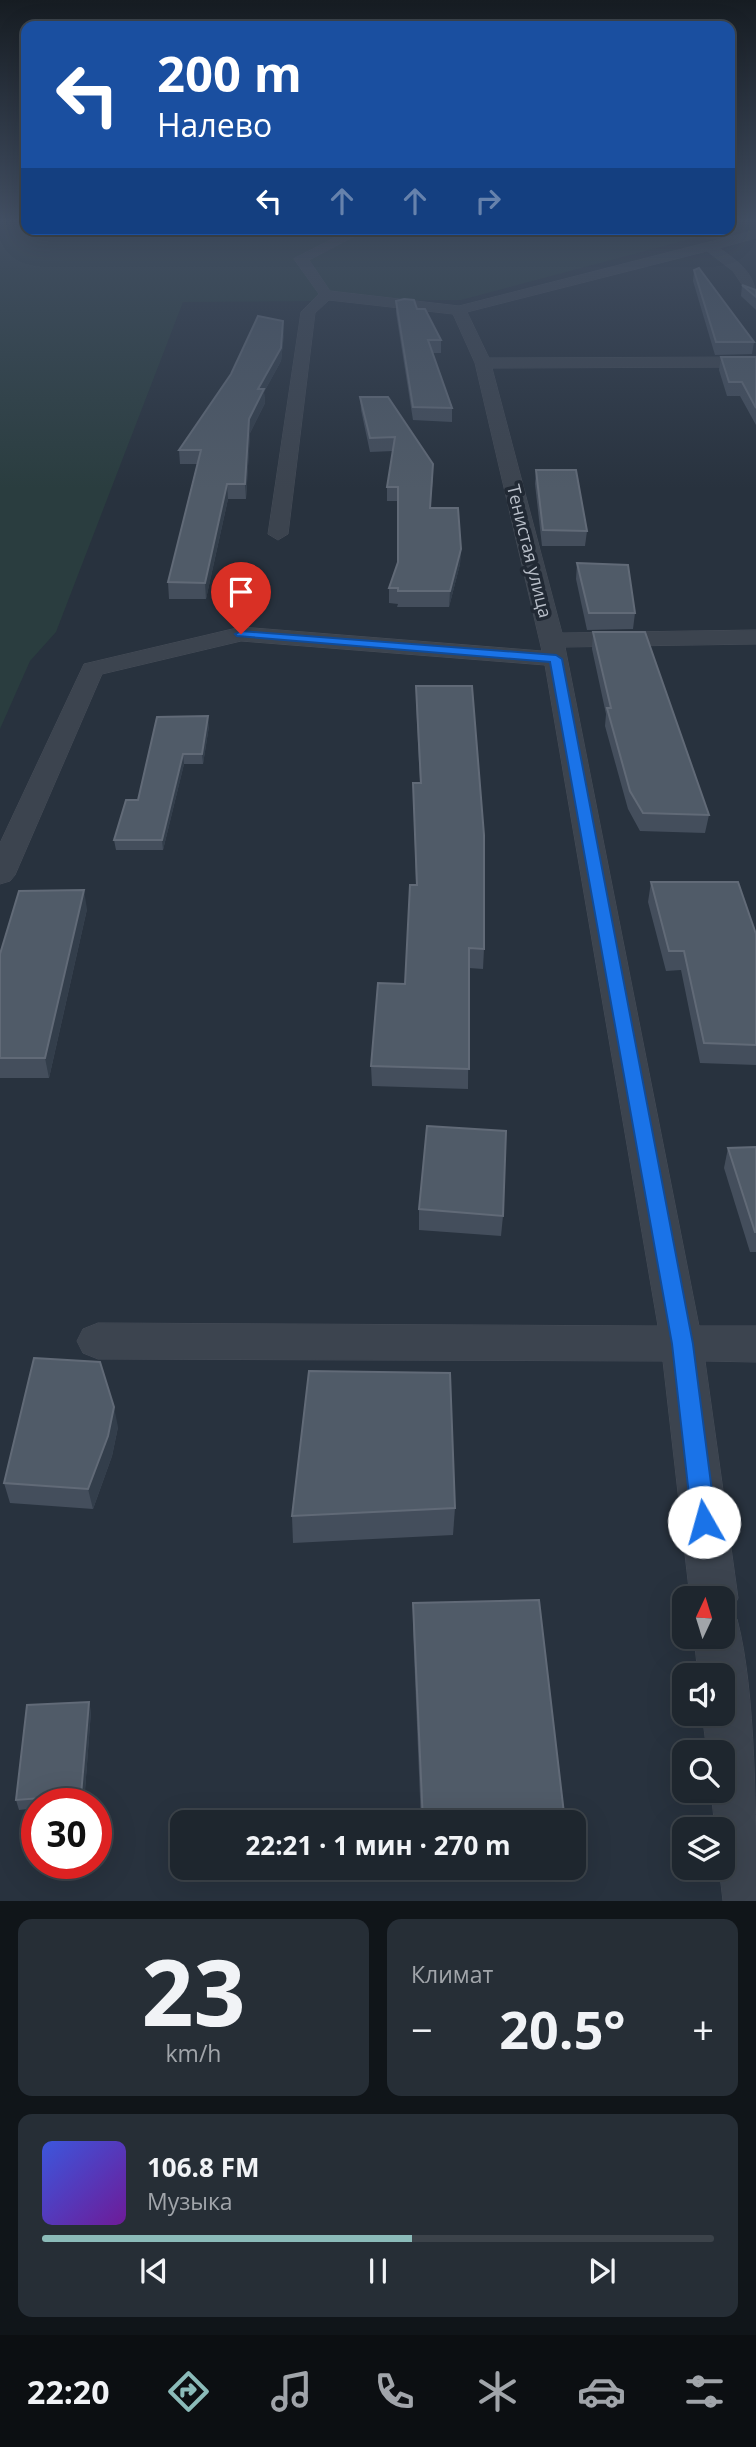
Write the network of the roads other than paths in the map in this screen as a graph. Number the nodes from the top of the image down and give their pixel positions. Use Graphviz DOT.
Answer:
graph roads {
  1 [pos="458,310"];
  2 [pos="310,311"];
  3 [pos="756,362"];
  4 [pos="483,363"];
  5 [pos="278,534"];
  6 [pos="756,637"];
  7 [pos="554,650"];
  8 [pos="0,875"];
  9 [pos="98,1341"];
  10 [pos="682,1344"];
  11 [pos="756,1344"];
  12 [pos="712,1586"];
  13 [pos="721,1649"];
  14 [pos="751,1901"];
  1 -- 4 [label="street, Тенистая улица"];
  2 -- 5 [label="street"];
  3 -- 4 [label="street"];
  4 -- 7 [label="street, Тенистая улица"];
  6 -- 7 [label="street"];
  7 -- 8 [label="street"];
  7 -- 10 [label="street, Тенистая улица"];
  9 -- 10 [label="street"];
  10 -- 11 [label="street"];
  10 -- 12 [label="street, Тенистая улица"];
  13 -- 14 [label="street"];
}
